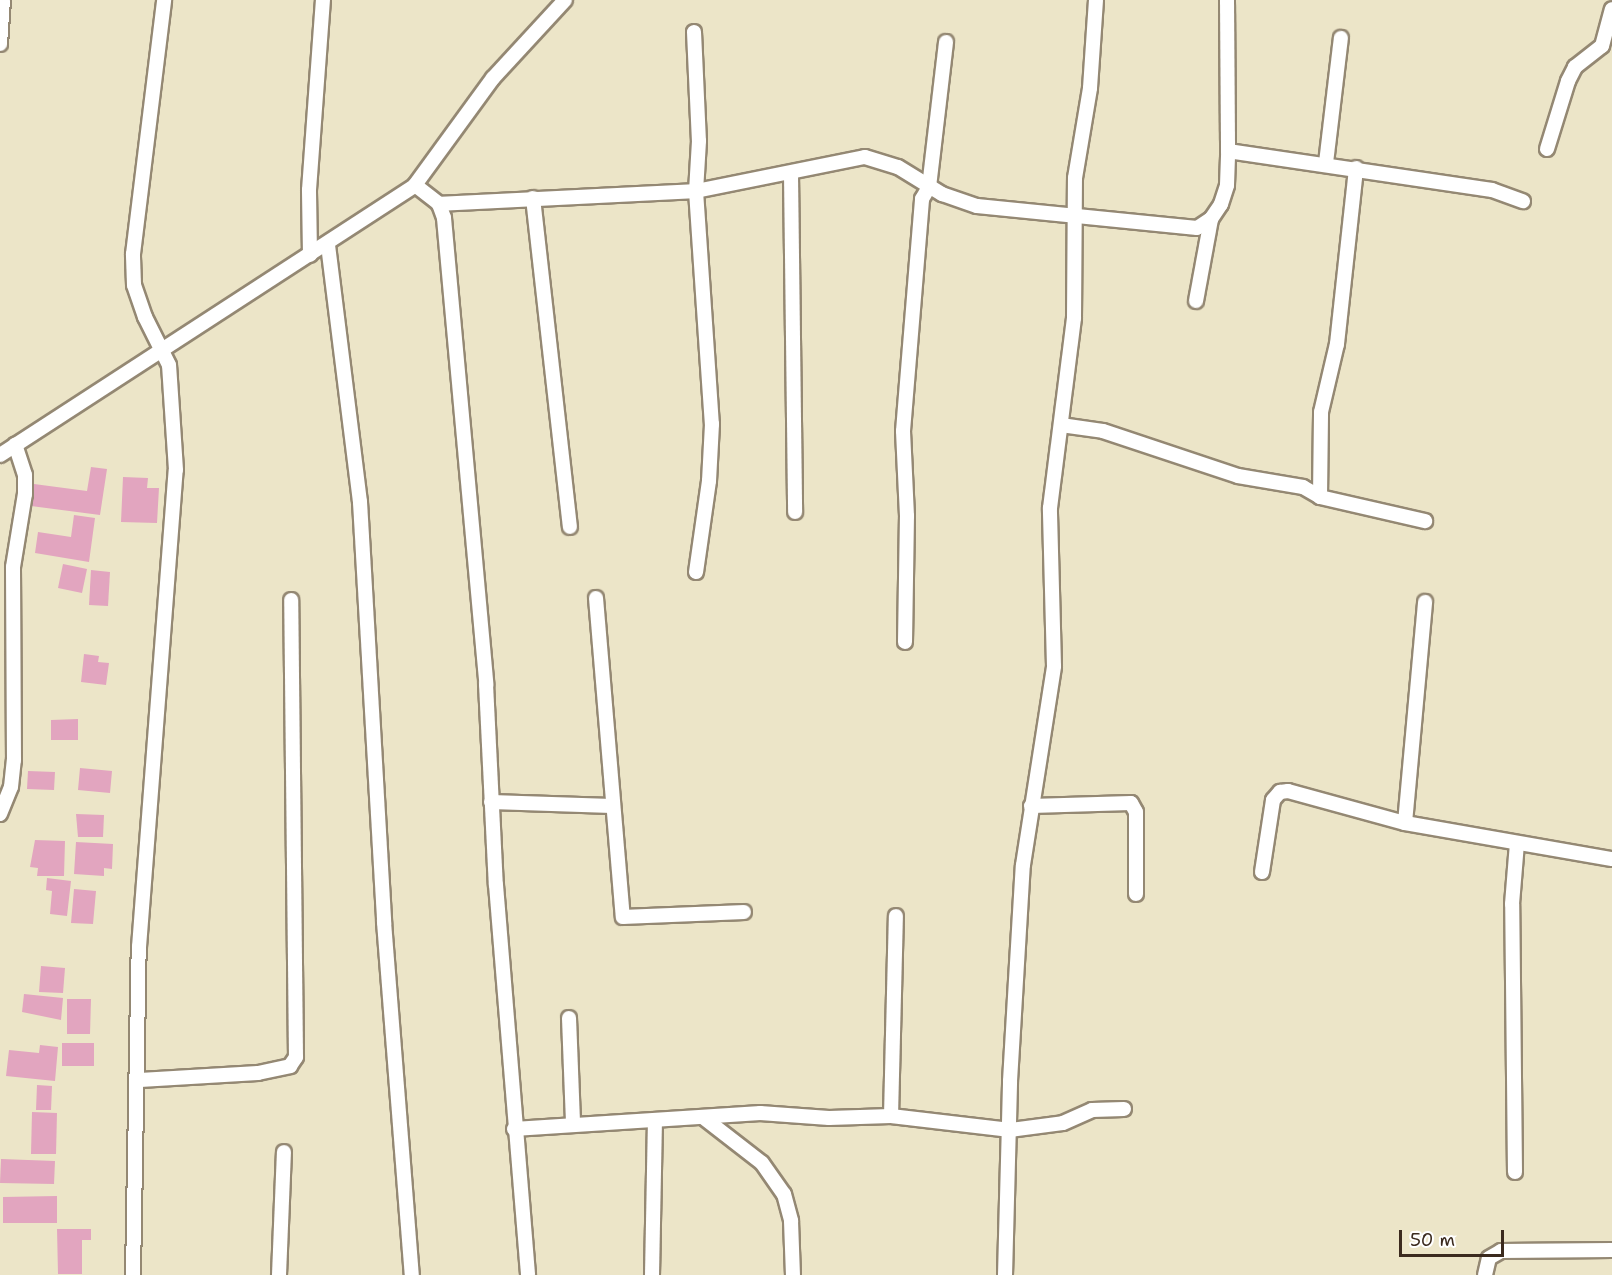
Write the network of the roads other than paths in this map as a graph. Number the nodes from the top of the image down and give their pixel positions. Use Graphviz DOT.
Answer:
graph roads {
  1 [pos="3,0"];
  2 [pos="164,0"];
  3 [pos="323,0"];
  4 [pos="565,0"];
  5 [pos="1096,0"];
  6 [pos="1227,0"];
  7 [pos="1612,9"];
  8 [pos="694,32"];
  9 [pos="1341,38"];
  10 [pos="946,42"];
  11 [pos="0,44"];
  12 [pos="1547,149"];
  13 [pos="1228,151"];
  14 [pos="1326,163"];
  15 [pos="1356,168"];
  16 [pos="791,174"];
  17 [pos="415,185"];
  18 [pos="929,187"];
  19 [pos="696,191"];
  20 [pos="533,198"];
  21 [pos="1523,201"];
  22 [pos="439,204"];
  23 [pos="1074,214"];
  24 [pos="1211,219"];
  25 [pos="328,245"];
  26 [pos="310,255"];
  27 [pos="1196,301"];
  28 [pos="161,350"];
  29 [pos="1061,425"];
  30 [pos="15,445"];
  31 [pos="0,455"];
  32 [pos="1320,497"];
  33 [pos="795,512"];
  34 [pos="1425,521"];
  35 [pos="570,528"];
  36 [pos="696,572"];
  37 [pos="596,598"];
  38 [pos="291,600"];
  39 [pos="1425,602"];
  40 [pos="905,642"];
  41 [pos="491,802"];
  42 [pos="612,806"];
  43 [pos="1031,806"];
  44 [pos="0,814"];
  45 [pos="1405,824"];
  46 [pos="1517,843"];
  47 [pos="1612,859"];
  48 [pos="1262,872"];
  49 [pos="1136,894"];
  50 [pos="744,912"];
  51 [pos="896,915"];
  52 [pos="569,1018"];
  53 [pos="140,1080"];
  54 [pos="1124,1109"];
  55 [pos="891,1116"];
  56 [pos="704,1118"];
  57 [pos="655,1120"];
  58 [pos="573,1124"];
  59 [pos="514,1130"];
  60 [pos="1010,1130"];
  61 [pos="284,1152"];
  62 [pos="1515,1172"];
  63 [pos="1612,1250"];
  64 [pos="133,1275"];
  65 [pos="279,1275"];
  66 [pos="412,1275"];
  67 [pos="528,1275"];
  68 [pos="652,1275"];
  69 [pos="793,1275"];
  70 [pos="1005,1275"];
  71 [pos="1485,1275"];
  1 -- 11 [label="street"];
  2 -- 28 [label="street"];
  3 -- 26 [label="street"];
  4 -- 17 [label="street"];
  5 -- 23 [label="street"];
  6 -- 13 [label="street"];
  7 -- 12 [label="street"];
  8 -- 19 [label="street"];
  9 -- 14 [label="street"];
  10 -- 18 [label="street"];
  13 -- 14 [label="street"];
  13 -- 24 [label="street"];
  14 -- 15 [label="street"];
  15 -- 21 [label="street"];
  15 -- 32 [label="street"];
  16 -- 18 [label="street"];
  16 -- 19 [label="street"];
  16 -- 33 [label="street"];
  17 -- 22 [label="street"];
  17 -- 25 [label="street"];
  18 -- 23 [label="street"];
  18 -- 40 [label="street"];
  19 -- 20 [label="street"];
  19 -- 36 [label="street"];
  20 -- 22 [label="street"];
  20 -- 35 [label="street"];
  22 -- 41 [label="street"];
  23 -- 24 [label="street"];
  23 -- 29 [label="street"];
  24 -- 27 [label="street"];
  25 -- 26 [label="street"];
  25 -- 66 [label="street"];
  26 -- 28 [label="street"];
  28 -- 30 [label="street"];
  28 -- 53 [label="street"];
  29 -- 32 [label="street"];
  29 -- 43 [label="street"];
  30 -- 31 [label="street"];
  30 -- 44 [label="street"];
  32 -- 34 [label="street"];
  37 -- 42 [label="street"];
  38 -- 53 [label="street"];
  39 -- 45 [label="street"];
  41 -- 42 [label="street"];
  41 -- 59 [label="street"];
  42 -- 50 [label="street"];
  43 -- 49 [label="street"];
  43 -- 60 [label="street"];
  45 -- 46 [label="street"];
  45 -- 48 [label="street"];
  46 -- 47 [label="street"];
  46 -- 62 [label="street"];
  51 -- 55 [label="street"];
  52 -- 58 [label="street"];
  53 -- 64 [label="street"];
  54 -- 60 [label="street"];
  55 -- 56 [label="street"];
  55 -- 60 [label="street"];
  56 -- 57 [label="street"];
  56 -- 69 [label="street"];
  57 -- 58 [label="street"];
  57 -- 68 [label="street"];
  58 -- 59 [label="street"];
  59 -- 67 [label="street"];
  60 -- 70 [label="street"];
  61 -- 65 [label="street"];
  63 -- 71 [label="street"];
}
